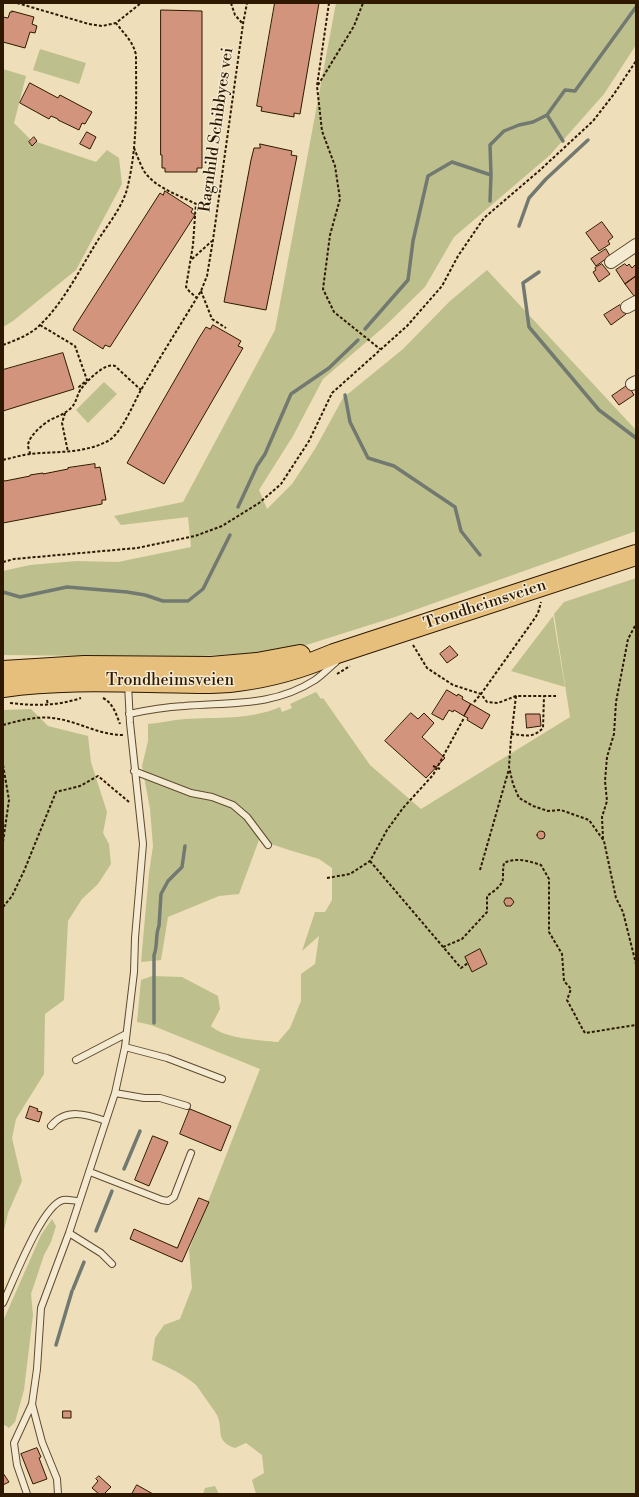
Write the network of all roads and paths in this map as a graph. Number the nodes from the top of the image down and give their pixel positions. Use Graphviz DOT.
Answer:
graph roads {
  1 [pos="17,3"];
  2 [pos="141,3"];
  3 [pos="231,3"];
  4 [pos="247,3"];
  5 [pos="329,3"];
  6 [pos="363,3"];
  7 [pos="116,23"];
  8 [pos="243,24"];
  9 [pos="636,61"];
  10 [pos="317,86"];
  11 [pos="134,147"];
  12 [pos="212,240"];
  13 [pos="636,245"];
  14 [pos="191,260"];
  15 [pos="611,262"];
  16 [pos="201,291"];
  17 [pos="197,298"];
  18 [pos="40,325"];
  19 [pos="226,328"];
  20 [pos="3,345"];
  21 [pos="380,349"];
  22 [pos="80,390"];
  23 [pos="141,390"];
  24 [pos="65,413"];
  25 [pos="68,452"];
  26 [pos="30,454"];
  27 [pos="3,460"];
  28 [pos="636,555"];
  29 [pos="3,562"];
  30 [pos="538,587"];
  31 [pos="636,624"];
  32 [pos="412,642"];
  33 [pos="342,652"];
  34 [pos="3,671"];
  35 [pos="128,674"];
  36 [pos="481,694"];
  37 [pos="6,695"];
  38 [pos="516,696"];
  39 [pos="544,696"];
  40 [pos="556,696"];
  41 [pos="99,697"];
  42 [pos="83,698"];
  43 [pos="47,700"];
  44 [pos="474,702"];
  45 [pos="48,705"];
  46 [pos="129,714"];
  47 [pos="464,718"];
  48 [pos="120,724"];
  49 [pos="3,725"];
  50 [pos="131,734"];
  51 [pos="511,734"];
  52 [pos="3,765"];
  53 [pos="433,766"];
  54 [pos="509,767"];
  55 [pos="440,769"];
  56 [pos="134,771"];
  57 [pos="138,810"];
  58 [pos="604,841"];
  59 [pos="3,842"];
  60 [pos="268,845"];
  61 [pos="370,861"];
  62 [pos="480,870"];
  63 [pos="327,878"];
  64 [pos="3,907"];
  65 [pos="443,947"];
  66 [pos="468,963"];
  67 [pos="636,964"];
  68 [pos="636,1025"];
  69 [pos="126,1034"];
  70 [pos="125,1048"];
  71 [pos="76,1060"];
  72 [pos="222,1079"];
  73 [pos="116,1093"];
  74 [pos="187,1106"];
  75 [pos="106,1121"];
  76 [pos="51,1126"];
  77 [pos="191,1153"];
  78 [pos="90,1172"];
  79 [pos="79,1201"];
  80 [pos="69,1233"];
  81 [pos="112,1264"];
  82 [pos="3,1303"];
  83 [pos="32,1404"];
  84 [pos="27,1494"];
  85 [pos="58,1494"];
  1 -- 7 [label="path"];
  2 -- 7 [label="path"];
  3 -- 8 [label="path"];
  4 -- 8 [label="path, Ragnhild Schibbyes vei"];
  5 -- 10 [label="path"];
  6 -- 10 [label="path"];
  7 -- 11 [label="path, Ragnhild Schibbyes vei"];
  8 -- 12 [label="path, Ragnhild Schibbyes vei"];
  9 -- 21 [label="path"];
  10 -- 21 [label="path"];
  11 -- 14 [label="path, Ragnhild Schibbyes vei"];
  11 -- 18 [label="path, Ragnhild Schibbyes vei"];
  12 -- 14 [label="path"];
  12 -- 16 [label="path, Ragnhild Schibbyes vei"];
  13 -- 15 [label="street"];
  14 -- 17 [label="path, Ragnhild Schibbyes vei"];
  16 -- 17 [label="path, Ragnhild Schibbyes vei"];
  16 -- 19 [label="path"];
  17 -- 23 [label="path, Ragnhild Schibbyes vei"];
  18 -- 20 [label="path, Ragnhild Schibbyes vei"];
  18 -- 22 [label="path"];
  21 -- 29 [label="path"];
  22 -- 23 [label="path"];
  22 -- 24 [label="path"];
  23 -- 25 [label="path, Ragnhild Schibbyes vei"];
  24 -- 25 [label="path"];
  24 -- 26 [label="path"];
  25 -- 26 [label="path, Ragnhild Schibbyes vei"];
  26 -- 27 [label="path, Ragnhild Schibbyes vei"];
  28 -- 30 [label="highway, Trondheimsveien"];
  30 -- 33 [label="highway, Trondheimsveien"];
  30 -- 36 [label="path"];
  31 -- 58 [label="path"];
  32 -- 36 [label="path"];
  33 -- 35 [label="highway, Trondheimsveien"];
  33 -- 46 [label="lane"];
  34 -- 35 [label="highway, Trondheimsveien"];
  35 -- 37 [label="highway, Trondheimsveien"];
  35 -- 46 [label="lane"];
  36 -- 38 [label="path"];
  36 -- 44 [label="path"];
  37 -- 45 [label="path"];
  38 -- 39 [label="path"];
  38 -- 51 [label="path"];
  39 -- 40 [label="path"];
  39 -- 51 [label="path"];
  41 -- 48 [label="path"];
  42 -- 45 [label="path"];
  43 -- 45 [label="path"];
  46 -- 50 [label="lane"];
  47 -- 61 [label="path"];
  49 -- 50 [label="path"];
  50 -- 56 [label="lane"];
  51 -- 54 [label="path"];
  52 -- 59 [label="path"];
  53 -- 55 [label="path, bridge"];
  54 -- 58 [label="path"];
  54 -- 62 [label="path"];
  56 -- 57 [label="lane"];
  56 -- 60 [label="lane"];
  57 -- 64 [label="path"];
  57 -- 69 [label="lane"];
  58 -- 67 [label="path"];
  61 -- 63 [label="path"];
  61 -- 65 [label="path"];
  65 -- 66 [label="path"];
  65 -- 68 [label="path"];
  69 -- 70 [label="lane"];
  69 -- 71 [label="lane"];
  70 -- 72 [label="lane"];
  70 -- 73 [label="lane"];
  73 -- 74 [label="lane"];
  73 -- 75 [label="lane"];
  75 -- 76 [label="lane"];
  75 -- 78 [label="lane"];
  77 -- 78 [label="lane"];
  78 -- 79 [label="lane"];
  79 -- 80 [label="lane"];
  79 -- 82 [label="lane"];
  80 -- 81 [label="lane"];
  80 -- 83 [label="lane"];
  83 -- 84 [label="lane"];
  83 -- 85 [label="lane"];
}
